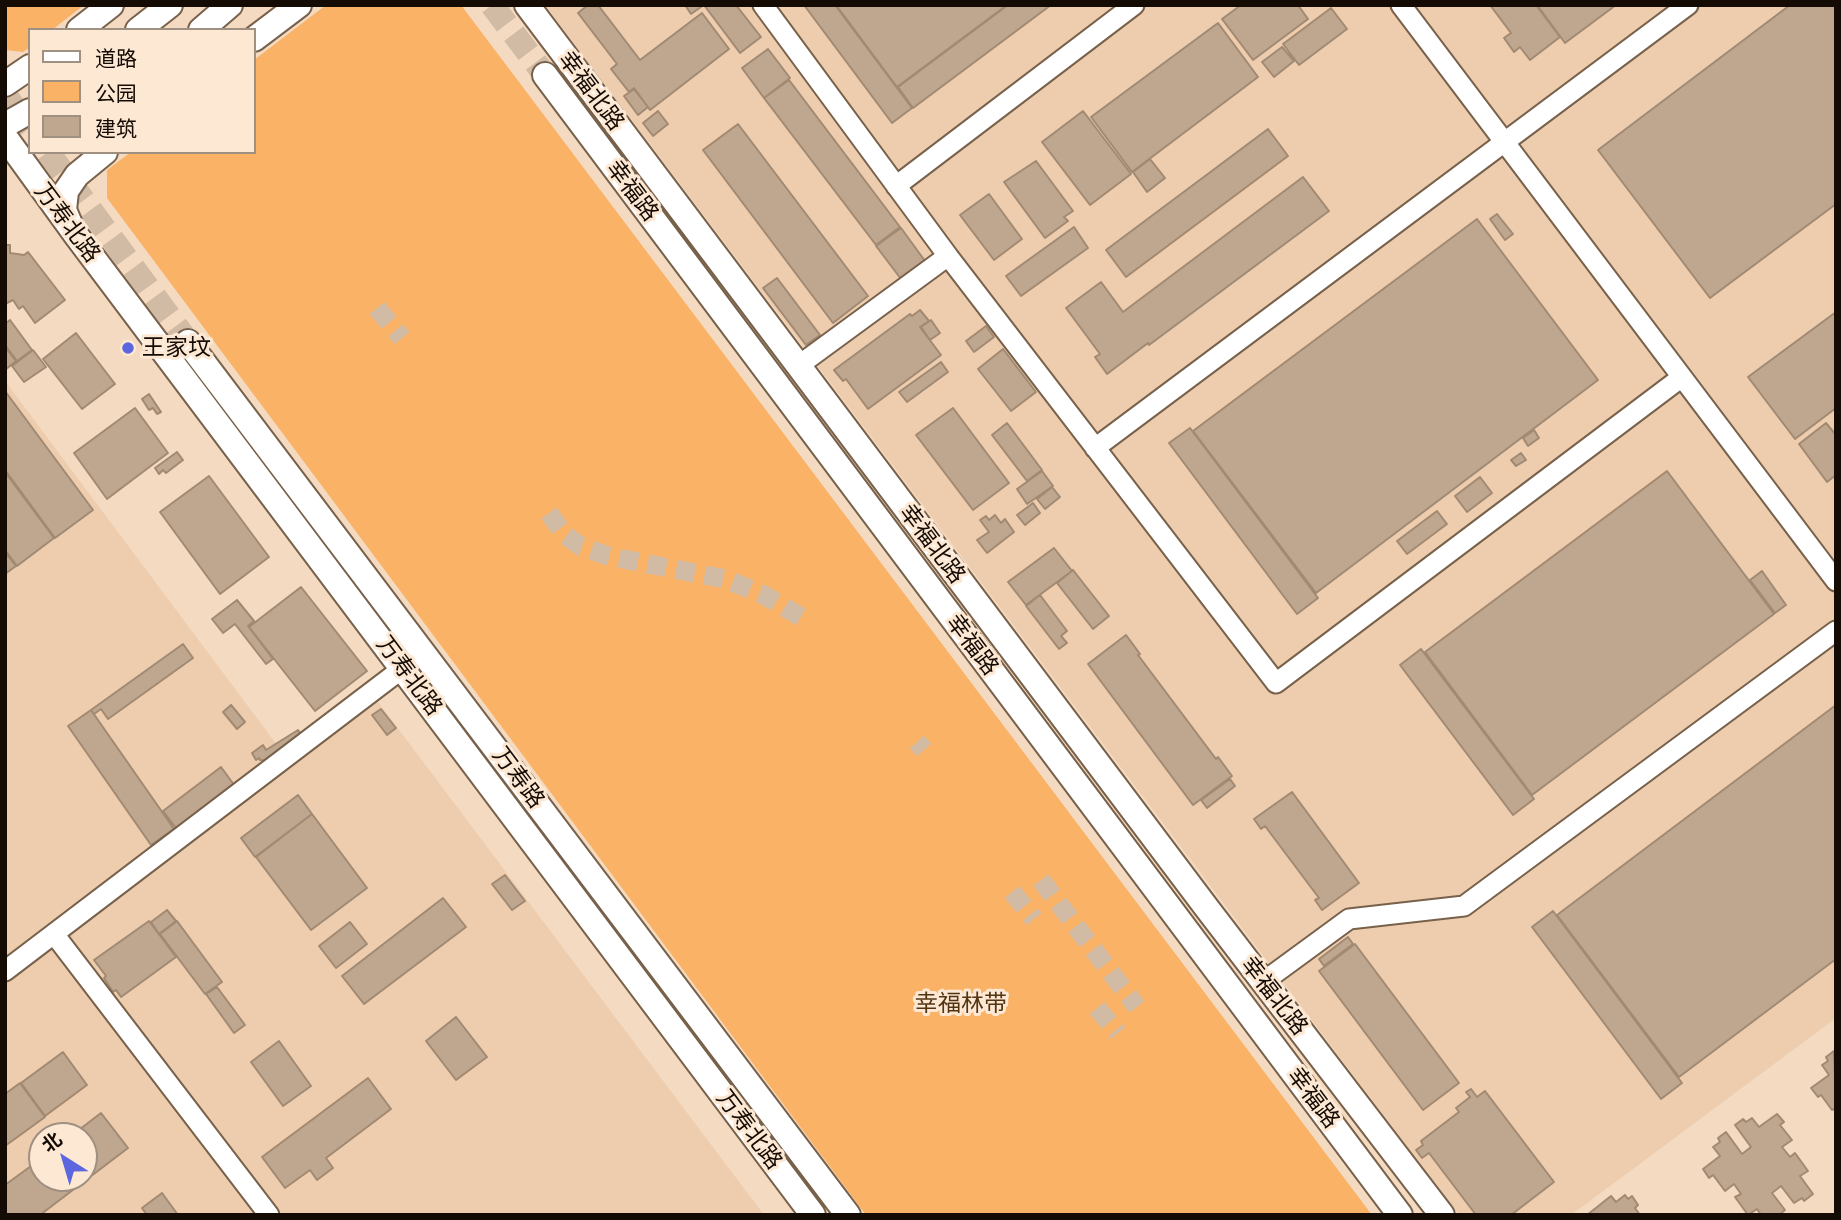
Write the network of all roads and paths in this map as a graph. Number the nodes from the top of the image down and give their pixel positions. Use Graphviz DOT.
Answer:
graph roads {
  1 [pos="111,5"];
  2 [pos="170,5"];
  3 [pos="230,5"];
  4 [pos="299,5"];
  5 [pos="527,5"];
  6 [pos="763,5"];
  7 [pos="1134,5"];
  8 [pos="1401,5"];
  9 [pos="1688,5"];
  10 [pos="82,28"];
  11 [pos="141,28"];
  12 [pos="203,28"];
  13 [pos="256,37"];
  14 [pos="28,68"];
  15 [pos="545,75"];
  16 [pos="5,83"];
  17 [pos="28,112"];
  18 [pos="5,125"];
  19 [pos="5,137"];
  20 [pos="1505,142"];
  21 [pos="103,154"];
  22 [pos="20,161"];
  23 [pos="896,186"];
  24 [pos="76,235"];
  25 [pos="948,256"];
  26 [pos="188,342"];
  27 [pos="798,366"];
  28 [pos="1682,377"];
  29 [pos="1095,448"];
  30 [pos="1836,581"];
  31 [pos="1836,631"];
  32 [pos="403,668"];
  33 [pos="54,934"];
  34 [pos="5,971"];
  35 [pos="1263,982"];
  36 [pos="269,1215"];
  37 [pos="813,1215"];
  38 [pos="848,1215"];
  39 [pos="1400,1215"];
  40 [pos="1442,1215"];
  1 -- 10 [label="main road"];
  2 -- 11 [label="main road"];
  3 -- 12 [label="main road"];
  4 -- 13 [label="main road"];
  5 -- 27 [label="main road, 幸福北路"];
  6 -- 23 [label="street"];
  7 -- 23 [label="street"];
  8 -- 20 [label="street"];
  9 -- 20 [label="street"];
  14 -- 16 [label="main road"];
  15 -- 39 [label="main road, 幸福路"];
  17 -- 18 [label="main road"];
  19 -- 22 [label="main road, 万寿北路"];
  20 -- 28 [label="street"];
  20 -- 29 [label="street"];
  21 -- 24 [label="main road"];
  22 -- 24 [label="main road, 万寿北路"];
  23 -- 25 [label="street"];
  24 -- 32 [label="main road, 万寿北路"];
  25 -- 27 [label="street"];
  25 -- 29 [label="street"];
  26 -- 38 [label="main road, 万寿路"];
  27 -- 35 [label="main road, 幸福北路"];
  28 -- 29 [label="street"];
  28 -- 30 [label="street"];
  31 -- 35 [label="street"];
  32 -- 33 [label="street"];
  32 -- 37 [label="main road, 万寿北路"];
  33 -- 34 [label="street"];
  33 -- 36 [label="street"];
  35 -- 40 [label="main road, 幸福北路"];
}
